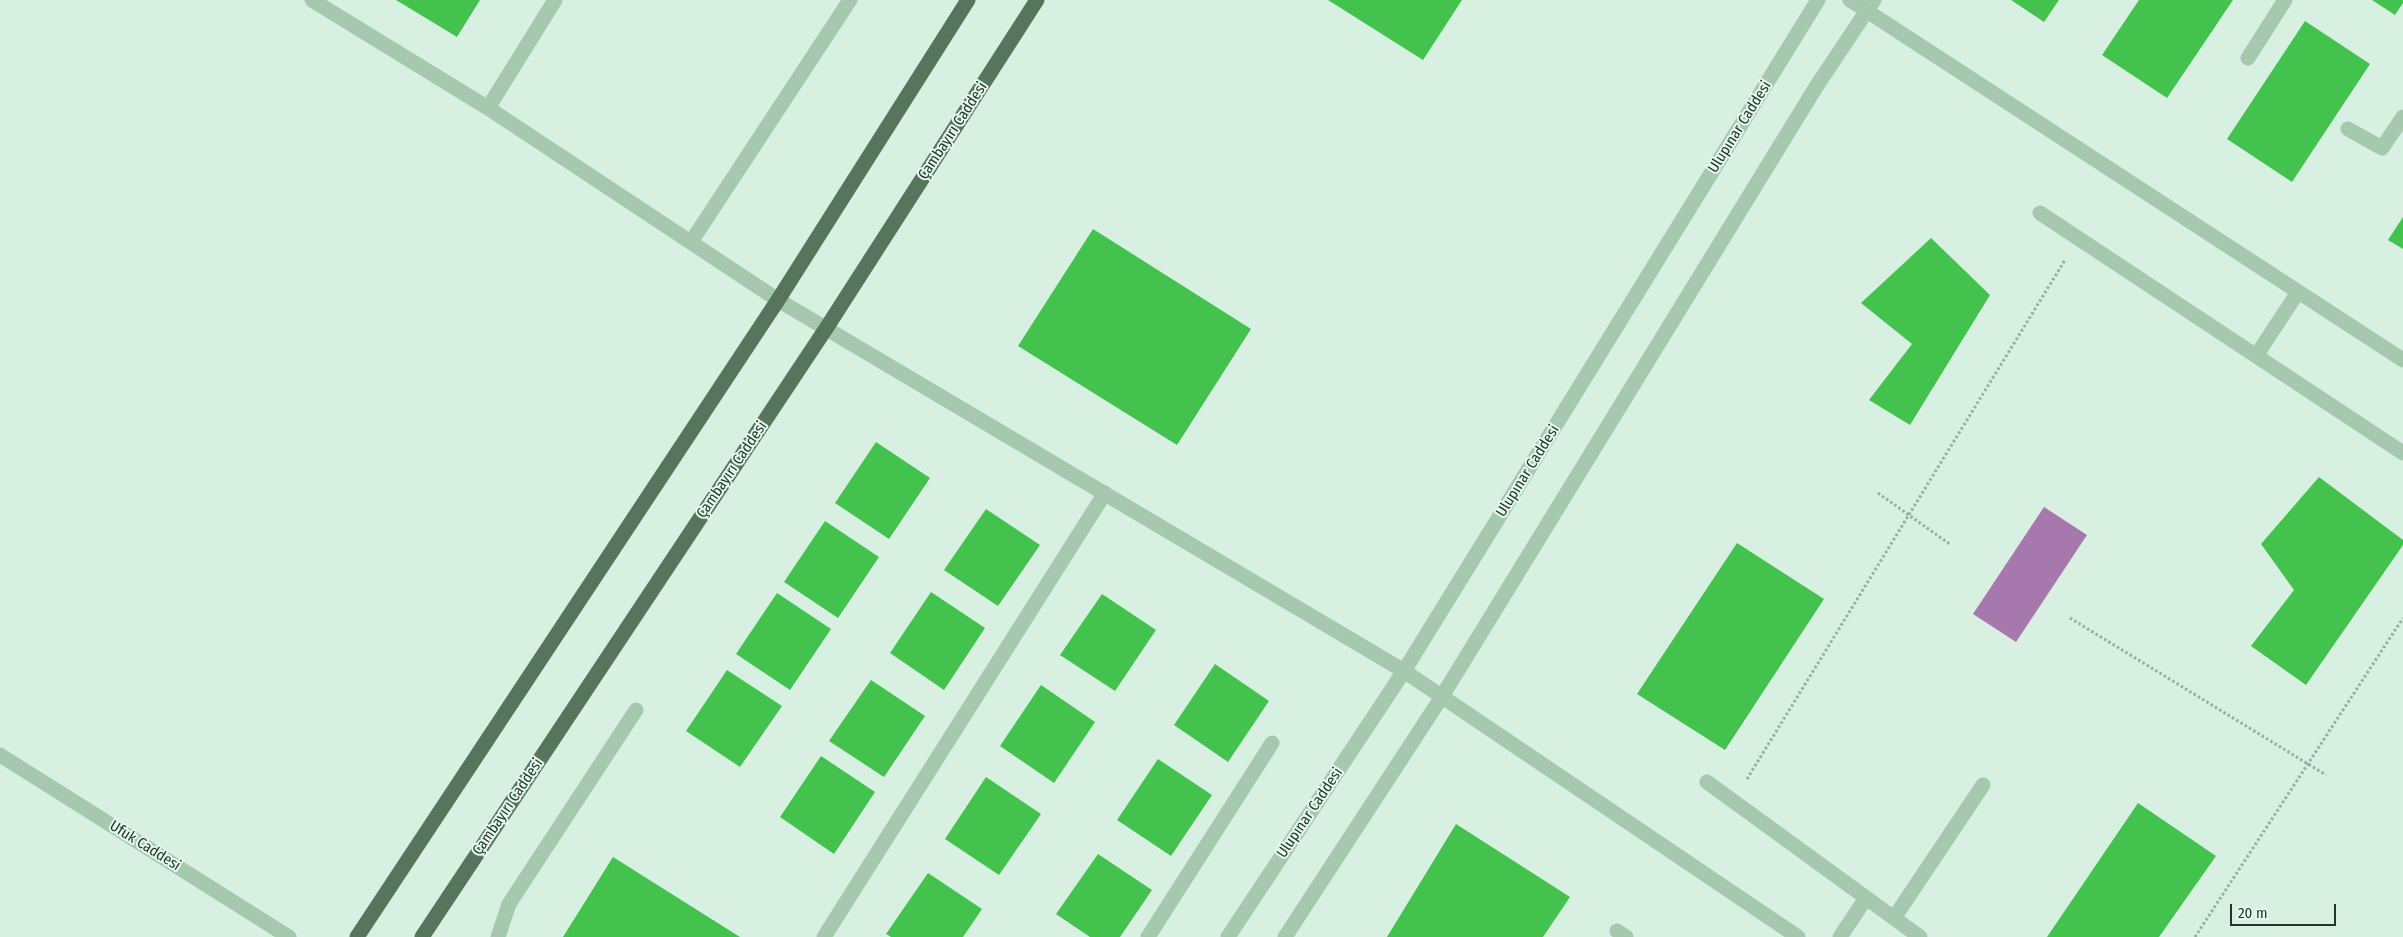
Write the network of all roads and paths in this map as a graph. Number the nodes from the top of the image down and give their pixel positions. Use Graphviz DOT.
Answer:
graph roads {
  1 [pos="312,0"];
  2 [pos="555,0"];
  3 [pos="850,0"];
  4 [pos="968,0"];
  5 [pos="1037,0"];
  6 [pos="1818,0"];
  7 [pos="1850,0"];
  8 [pos="2285,0"];
  9 [pos="1870,5"];
  10 [pos="2248,58"];
  11 [pos="488,108"];
  12 [pos="2403,117"];
  13 [pos="2348,129"];
  14 [pos="2040,213"];
  15 [pos="2078,238"];
  16 [pos="691,242"];
  17 [pos="2298,292"];
  18 [pos="778,300"];
  19 [pos="827,327"];
  20 [pos="2256,356"];
  21 [pos="2403,360"];
  22 [pos="2403,453"];
  23 [pos="1878,493"];
  24 [pos="1105,494"];
  25 [pos="1909,515"];
  26 [pos="1951,544"];
  27 [pos="2070,618"];
  28 [pos="2403,618"];
  29 [pos="1404,671"];
  30 [pos="1441,698"];
  31 [pos="636,710"];
  32 [pos="1272,743"];
  33 [pos="0,755"];
  34 [pos="2308,764"];
  35 [pos="2326,775"];
  36 [pos="1707,782"];
  37 [pos="1983,785"];
  38 [pos="1733,801"];
  39 [pos="1866,898"];
  40 [pos="1894,918"];
  41 [pos="290,937"];
  42 [pos="357,937"];
  43 [pos="422,937"];
  44 [pos="498,937"];
  45 [pos="824,937"];
  46 [pos="1148,937"];
  47 [pos="1228,937"];
  48 [pos="1285,937"];
  49 [pos="1798,937"];
  50 [pos="1840,937"];
  51 [pos="1920,937"];
  52 [pos="2194,937"];
  1 -- 11 [label="street"];
  2 -- 11 [label="street"];
  3 -- 16 [label="street"];
  4 -- 18 [label="main road"];
  5 -- 19 [label="main road, Çambayırı Caddesi"];
  6 -- 29 [label="street, Ulupınar Caddesi"];
  7 -- 9 [label="street"];
  8 -- 10 [label="street"];
  9 -- 17 [label="street"];
  9 -- 30 [label="street"];
  11 -- 16 [label="street"];
  12 -- 13 [label="street"];
  14 -- 15 [label="street"];
  15 -- 20 [label="street"];
  15 -- 25 [label="path"];
  16 -- 18 [label="street"];
  17 -- 20 [label="street"];
  17 -- 21 [label="street"];
  18 -- 19 [label="street"];
  18 -- 42 [label="main road"];
  19 -- 24 [label="street"];
  19 -- 43 [label="main road, Çambayırı Caddesi"];
  20 -- 22 [label="street"];
  23 -- 25 [label="path"];
  24 -- 29 [label="street"];
  24 -- 45 [label="street"];
  25 -- 26 [label="path"];
  25 -- 38 [label="path"];
  27 -- 34 [label="path"];
  28 -- 34 [label="path"];
  29 -- 30 [label="street"];
  29 -- 47 [label="street, Ulupınar Caddesi"];
  30 -- 48 [label="street"];
  30 -- 49 [label="street"];
  31 -- 44 [label="street"];
  32 -- 46 [label="street"];
  33 -- 41 [label="street, Ufuk Caddesi"];
  34 -- 35 [label="path"];
  34 -- 52 [label="path"];
  36 -- 38 [label="street"];
  37 -- 40 [label="street"];
  38 -- 39 [label="street"];
  39 -- 40 [label="street"];
  39 -- 50 [label="street"];
  40 -- 51 [label="street"];
}
